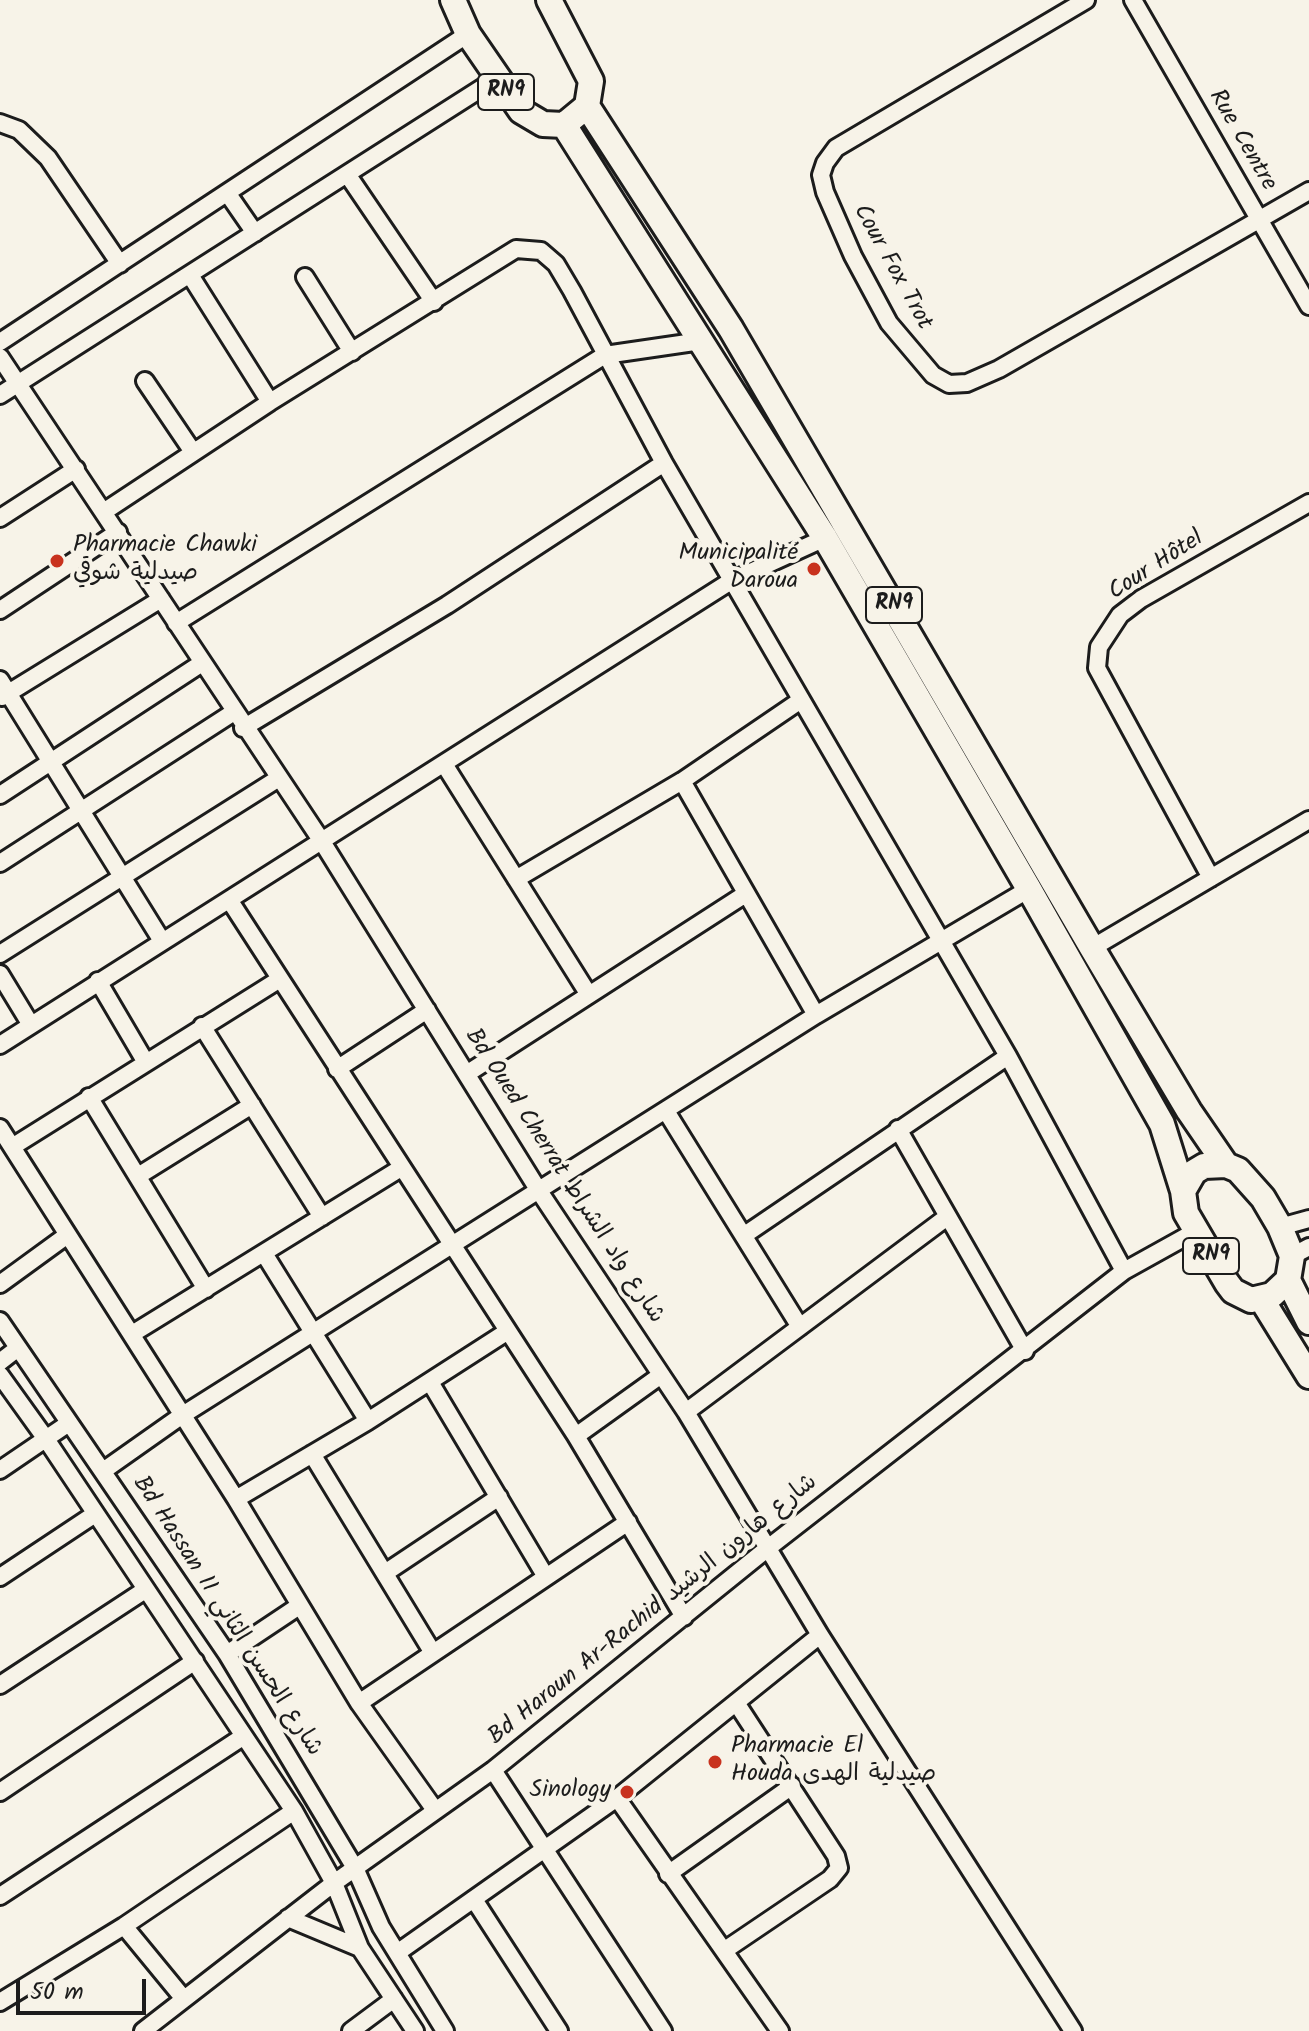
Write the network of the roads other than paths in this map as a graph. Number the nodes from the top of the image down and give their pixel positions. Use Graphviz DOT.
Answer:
graph roads {
  1 [pos="453,0"];
  2 [pos="549,0"];
  3 [pos="1086,0"];
  4 [pos="1133,0"];
  5 [pos="468,34"];
  6 [pos="496,79"];
  7 [pos="587,106"];
  8 [pos="0,123"];
  9 [pos="564,125"];
  10 [pos="347,174"];
  11 [pos="1309,191"];
  12 [pos="228,194"];
  13 [pos="1258,220"];
  14 [pos="255,233"];
  15 [pos="120,264"];
  16 [pos="190,275"];
  17 [pos="305,277"];
  18 [pos="434,302"];
  19 [pos="1309,306"];
  20 [pos="701,341"];
  21 [pos="0,342"];
  22 [pos="352,352"];
  23 [pos="605,355"];
  24 [pos="0,357"];
  25 [pos="145,381"];
  26 [pos="18,383"];
  27 [pos="0,395"];
  28 [pos="270,402"];
  29 [pos="193,452"];
  30 [pos="664,463"];
  31 [pos="76,469"];
  32 [pos="1309,503"];
  33 [pos="105,511"];
  34 [pos="0,518"];
  35 [pos="118,532"];
  36 [pos="825,538"];
  37 [pos="731,581"];
  38 [pos="161,599"];
  39 [pos="0,610"];
  40 [pos="176,623"];
  41 [pos="202,663"];
  42 [pos="3,690"];
  43 [pos="801,700"];
  44 [pos="234,712"];
  45 [pos="243,728"];
  46 [pos="52,761"];
  47 [pos="444,764"];
  48 [pos="279,778"];
  49 [pos="682,781"];
  50 [pos="0,795"];
  51 [pos="83,812"];
  52 [pos="1309,820"];
  53 [pos="321,840"];
  54 [pos="0,863"];
  55 [pos="121,877"];
  56 [pos="1211,878"];
  57 [pos="516,879"];
  58 [pos="1029,889"];
  59 [pos="744,895"];
  60 [pos="230,901"];
  61 [pos="940,939"];
  62 [pos="162,941"];
  63 [pos="1092,948"];
  64 [pos="0,954"];
  65 [pos="0,974"];
  66 [pos="280,979"];
  67 [pos="98,981"];
  68 [pos="589,995"];
  69 [pos="427,1010"];
  70 [pos="816,1015"];
  71 [pos="31,1025"];
  72 [pos="202,1026"];
  73 [pos="0,1045"];
  74 [pos="1008,1056"];
  75 [pos="145,1061"];
  76 [pos="337,1069"];
  77 [pos="468,1073"];
  78 [pos="89,1097"];
  79 [pos="252,1105"];
  80 [pos="666,1111"];
  81 [pos="0,1128"];
  82 [pos="898,1129"];
  83 [pos="12,1147"];
  84 [pos="1226,1165"];
  85 [pos="401,1168"];
  86 [pos="138,1176"];
  87 [pos="539,1191"];
  88 [pos="1183,1191"];
  89 [pos="322,1217"];
  90 [pos="947,1217"];
  91 [pos="1309,1219"];
  92 [pos="1280,1227"];
  93 [pos="1196,1231"];
  94 [pos="746,1234"];
  95 [pos="66,1236"];
  96 [pos="450,1246"];
  97 [pos="265,1255"];
  98 [pos="1297,1261"];
  99 [pos="1124,1271"];
  100 [pos="0,1284"];
  101 [pos="206,1289"];
  102 [pos="1262,1300"];
  103 [pos="0,1321"];
  104 [pos="1309,1322"];
  105 [pos="800,1327"];
  106 [pos="508,1331"];
  107 [pos="315,1333"];
  108 [pos="132,1334"];
  109 [pos="18,1348"];
  110 [pos="1025,1351"];
  111 [pos="0,1362"];
  112 [pos="0,1375"];
  113 [pos="661,1375"];
  114 [pos="1309,1376"];
  115 [pos="430,1382"];
  116 [pos="686,1412"];
  117 [pos="181,1416"];
  118 [pos="368,1421"];
  119 [pos="69,1423"];
  120 [pos="576,1436"];
  121 [pos="46,1439"];
  122 [pos="312,1454"];
  123 [pos="0,1470"];
  124 [pos="103,1471"];
  125 [pos="499,1497"];
  126 [pos="236,1499"];
  127 [pos="95,1514"];
  128 [pos="628,1522"];
  129 [pos="768,1548"];
  130 [pos="385,1573"];
  131 [pos="0,1577"];
  132 [pos="546,1577"];
  133 [pos="145,1590"];
  134 [pos="299,1606"];
  135 [pos="684,1617"];
  136 [pos="820,1635"];
  137 [pos="433,1653"];
  138 [pos="227,1654"];
  139 [pos="195,1661"];
  140 [pos="0,1685"];
  141 [pos="359,1703"];
  142 [pos="737,1704"];
  143 [pos="244,1736"];
  144 [pos="493,1770"];
  145 [pos="792,1786"];
  146 [pos="0,1792"];
  147 [pos="617,1798"];
  148 [pos="435,1810"];
  149 [pos="294,1811"];
  150 [pos="544,1850"];
  151 [pos="355,1868"];
  152 [pos="668,1874"];
  153 [pos="334,1883"];
  154 [pos="0,1896"];
  155 [pos="475,1901"];
  156 [pos="288,1918"];
  157 [pos="124,1926"];
  158 [pos="360,1948"];
  159 [pos="725,1950"];
  160 [pos="397,1953"];
  161 [pos="184,1999"];
  162 [pos="394,1999"];
  163 [pos="0,2002"];
  164 [pos="143,2031"];
  165 [pos="351,2031"];
  166 [pos="415,2031"];
  167 [pos="445,2031"];
  168 [pos="559,2031"];
  169 [pos="663,2031"];
  170 [pos="780,2031"];
  171 [pos="1073,2031"];
  1 -- 5 [label="highway, RN9"];
  2 -- 7 [label="highway, RN9"];
  3 -- 13 [label="street, Cour Fox Trot"];
  4 -- 13 [label="street, Rue Centre"];
  5 -- 6 [label="highway, RN9"];
  5 -- 12 [label="street"];
  6 -- 9 [label="highway, RN9"];
  6 -- 10 [label="street"];
  7 -- 9 [label="highway, RN9"];
  7 -- 63 [label="highway, RN9"];
  8 -- 15 [label="street"];
  9 -- 20 [label="highway, RN9"];
  10 -- 14 [label="street"];
  10 -- 18 [label="street"];
  11 -- 13 [label="street, Cour Fox Trot"];
  12 -- 14 [label="street"];
  12 -- 15 [label="street"];
  13 -- 19 [label="street, Rue Centre"];
  14 -- 16 [label="street"];
  15 -- 21 [label="street"];
  16 -- 26 [label="street"];
  16 -- 28 [label="street"];
  17 -- 22 [label="street"];
  18 -- 22 [label="street"];
  18 -- 23 [label="street"];
  20 -- 23 [label="street"];
  20 -- 36 [label="highway, RN9"];
  22 -- 28 [label="street"];
  23 -- 30 [label="street"];
  23 -- 40 [label="street"];
  24 -- 26 [label="street, Bd Oued Cherrat شارع واد الشراط"];
  25 -- 29 [label="street"];
  26 -- 27 [label="street"];
  26 -- 31 [label="street, Bd Oued Cherrat شارع واد الشراط"];
  28 -- 29 [label="street"];
  29 -- 33 [label="street"];
  30 -- 37 [label="street"];
  30 -- 45 [label="street"];
  31 -- 33 [label="street, Bd Oued Cherrat شارع واد الشراط"];
  31 -- 34 [label="street"];
  32 -- 56 [label="street, Cour Hôtel"];
  33 -- 35 [label="street, Bd Oued Cherrat شارع واد الشراط"];
  35 -- 38 [label="street, Bd Oued Cherrat شارع واد الشراط"];
  35 -- 39 [label="street"];
  36 -- 37 [label="street"];
  36 -- 58 [label="highway, RN9"];
  37 -- 43 [label="street"];
  37 -- 47 [label="street"];
  38 -- 40 [label="street, Bd Oued Cherrat شارع واد الشراط"];
  38 -- 42 [label="street"];
  40 -- 41 [label="street, Bd Oued Cherrat شارع واد الشراط"];
  41 -- 44 [label="street, Bd Oued Cherrat شارع واد الشراط"];
  41 -- 46 [label="street"];
  42 -- 46 [label="street"];
  43 -- 49 [label="street"];
  43 -- 61 [label="street"];
  44 -- 45 [label="street, Bd Oued Cherrat شارع واد الشراط"];
  44 -- 51 [label="street"];
  45 -- 48 [label="street, Bd Oued Cherrat شارع واد الشراط"];
  46 -- 50 [label="street"];
  46 -- 51 [label="street"];
  47 -- 53 [label="street"];
  47 -- 57 [label="street"];
  48 -- 53 [label="street, Bd Oued Cherrat شارع واد الشراط"];
  48 -- 55 [label="street"];
  49 -- 57 [label="street"];
  49 -- 59 [label="street"];
  51 -- 54 [label="street"];
  51 -- 55 [label="street"];
  52 -- 56 [label="street"];
  53 -- 60 [label="street"];
  53 -- 69 [label="street, Bd Oued Cherrat شارع واد الشراط"];
  55 -- 62 [label="street"];
  55 -- 64 [label="street"];
  56 -- 63 [label="street"];
  57 -- 68 [label="street"];
  58 -- 61 [label="street"];
  58 -- 88 [label="highway, RN9"];
  59 -- 68 [label="street"];
  59 -- 70 [label="street"];
  60 -- 62 [label="street"];
  60 -- 66 [label="street"];
  61 -- 70 [label="street"];
  61 -- 74 [label="street"];
  62 -- 67 [label="street"];
  63 -- 84 [label="highway, RN9"];
  65 -- 71 [label="street"];
  66 -- 72 [label="street"];
  66 -- 76 [label="street"];
  67 -- 71 [label="street"];
  67 -- 75 [label="street"];
  68 -- 77 [label="street"];
  69 -- 76 [label="street"];
  69 -- 77 [label="street, Bd Oued Cherrat شارع واد الشراط"];
  70 -- 80 [label="street"];
  71 -- 73 [label="street"];
  72 -- 75 [label="street"];
  72 -- 79 [label="street"];
  74 -- 82 [label="street"];
  74 -- 99 [label="street"];
  75 -- 78 [label="street"];
  76 -- 85 [label="street"];
  77 -- 87 [label="street, Bd Oued Cherrat شارع واد الشراط"];
  78 -- 83 [label="street"];
  78 -- 86 [label="street"];
  79 -- 86 [label="street"];
  79 -- 89 [label="street"];
  80 -- 87 [label="street"];
  80 -- 94 [label="street"];
  81 -- 83 [label="street"];
  82 -- 90 [label="street"];
  82 -- 94 [label="street"];
  83 -- 95 [label="street"];
  84 -- 88 [label="highway"];
  84 -- 92 [label="highway, RN9"];
  85 -- 89 [label="street"];
  85 -- 96 [label="street"];
  86 -- 101 [label="street"];
  87 -- 96 [label="street"];
  87 -- 113 [label="street, Bd Oued Cherrat شارع واد الشراط"];
  88 -- 93 [label="highway, RN9"];
  89 -- 97 [label="street"];
  90 -- 105 [label="street"];
  90 -- 110 [label="street"];
  91 -- 92 [label="street"];
  92 -- 98 [label="highway, RN9"];
  93 -- 99 [label="street, Bd Haroun Ar-Rachid شارع هارون الرشيد"];
  93 -- 102 [label="highway, RN9"];
  94 -- 105 [label="street"];
  95 -- 100 [label="street"];
  95 -- 108 [label="street"];
  96 -- 106 [label="street"];
  96 -- 107 [label="street"];
  97 -- 101 [label="street"];
  97 -- 107 [label="street"];
  98 -- 102 [label="highway, RN9"];
  98 -- 104 [label="highway, RN9"];
  99 -- 110 [label="street, Bd Haroun Ar-Rachid شارع هارون الرشيد"];
  101 -- 108 [label="street"];
  102 -- 114 [label="highway, RN9"];
  103 -- 109 [label="street, Bd Hassan II شارع الحسن الثاني"];
  105 -- 116 [label="street"];
  106 -- 115 [label="street"];
  106 -- 120 [label="street"];
  107 -- 117 [label="street"];
  107 -- 118 [label="street"];
  108 -- 117 [label="street"];
  109 -- 111 [label="street"];
  109 -- 119 [label="street, Bd Hassan II شارع الحسن الثاني"];
  110 -- 129 [label="street, Bd Haroun Ar-Rachid شارع هارون الرشيد"];
  112 -- 121 [label="street, Bd Hassan II شارع الحسن الثاني"];
  113 -- 116 [label="street, Bd Oued Cherrat شارع واد الشراط"];
  113 -- 120 [label="street"];
  115 -- 118 [label="street"];
  115 -- 125 [label="street"];
  116 -- 129 [label="street, Bd Oued Cherrat شارع واد الشراط"];
  117 -- 124 [label="street"];
  117 -- 126 [label="street"];
  118 -- 122 [label="street"];
  119 -- 121 [label="street"];
  119 -- 124 [label="street, Bd Hassan II شارع الحسن الثاني"];
  120 -- 128 [label="street"];
  121 -- 123 [label="street"];
  121 -- 127 [label="street, Bd Hassan II شارع الحسن الثاني"];
  122 -- 126 [label="street"];
  122 -- 130 [label="street"];
  124 -- 138 [label="street, Bd Hassan II شارع الحسن الثاني"];
  125 -- 130 [label="street"];
  125 -- 132 [label="street"];
  126 -- 134 [label="street"];
  127 -- 131 [label="street"];
  127 -- 133 [label="street, Bd Hassan II شارع الحسن الثاني"];
  128 -- 132 [label="street"];
  128 -- 135 [label="street"];
  129 -- 135 [label="street, Bd Haroun Ar-Rachid شارع هارون الرشيد"];
  129 -- 136 [label="street, Bd Oued Cherrat شارع واد الشراط"];
  130 -- 137 [label="street"];
  132 -- 137 [label="street"];
  133 -- 139 [label="street, Bd Hassan II شارع الحسن الثاني"];
  133 -- 140 [label="street"];
  134 -- 138 [label="street"];
  134 -- 141 [label="street"];
  135 -- 144 [label="street, Bd Haroun Ar-Rachid شارع هارون الرشيد"];
  136 -- 142 [label="street"];
  136 -- 171 [label="street, Bd Oued Cherrat شارع واد الشراط"];
  137 -- 141 [label="street"];
  138 -- 151 [label="street, Bd Hassan II شارع الحسن الثاني"];
  139 -- 143 [label="street, Bd Hassan II شارع الحسن الثاني"];
  139 -- 146 [label="street"];
  141 -- 148 [label="street"];
  142 -- 145 [label="street"];
  142 -- 147 [label="street"];
  143 -- 149 [label="street, Bd Hassan II شارع الحسن الثاني"];
  143 -- 154 [label="street"];
  144 -- 148 [label="street, Bd Haroun Ar-Rachid شارع هارون الرشيد"];
  144 -- 150 [label="street"];
  145 -- 152 [label="street"];
  145 -- 159 [label="street"];
  147 -- 150 [label="street"];
  147 -- 152 [label="street"];
  148 -- 151 [label="street, Bd Haroun Ar-Rachid شارع هارون الرشيد"];
  149 -- 153 [label="street, Bd Hassan II شارع الحسن الثاني"];
  149 -- 157 [label="street"];
  150 -- 155 [label="street"];
  150 -- 169 [label="street"];
  151 -- 153 [label="street, Bd Haroun Ar-Rachid شارع هارون الرشيد"];
  151 -- 160 [label="street, Bd Hassan II شارع الحسن الثاني"];
  152 -- 159 [label="street"];
  153 -- 156 [label="street, Bd Haroun Ar-Rachid شارع هارون الرشيد"];
  153 -- 158 [label="street, Bd Hassan II شارع الحسن الثاني"];
  155 -- 160 [label="street"];
  155 -- 168 [label="street"];
  156 -- 158 [label="street"];
  156 -- 161 [label="street, Bd Haroun Ar-Rachid شارع هارون الرشيد"];
  157 -- 161 [label="street"];
  157 -- 163 [label="street"];
  158 -- 162 [label="street, Bd Hassan II شارع الحسن الثاني"];
  159 -- 170 [label="street"];
  160 -- 167 [label="street, Bd Hassan II شارع الحسن الثاني"];
  161 -- 164 [label="street, Bd Haroun Ar-Rachid شارع هارون الرشيد"];
  162 -- 165 [label="street"];
  162 -- 166 [label="street, Bd Hassan II شارع الحسن الثاني"];
}
